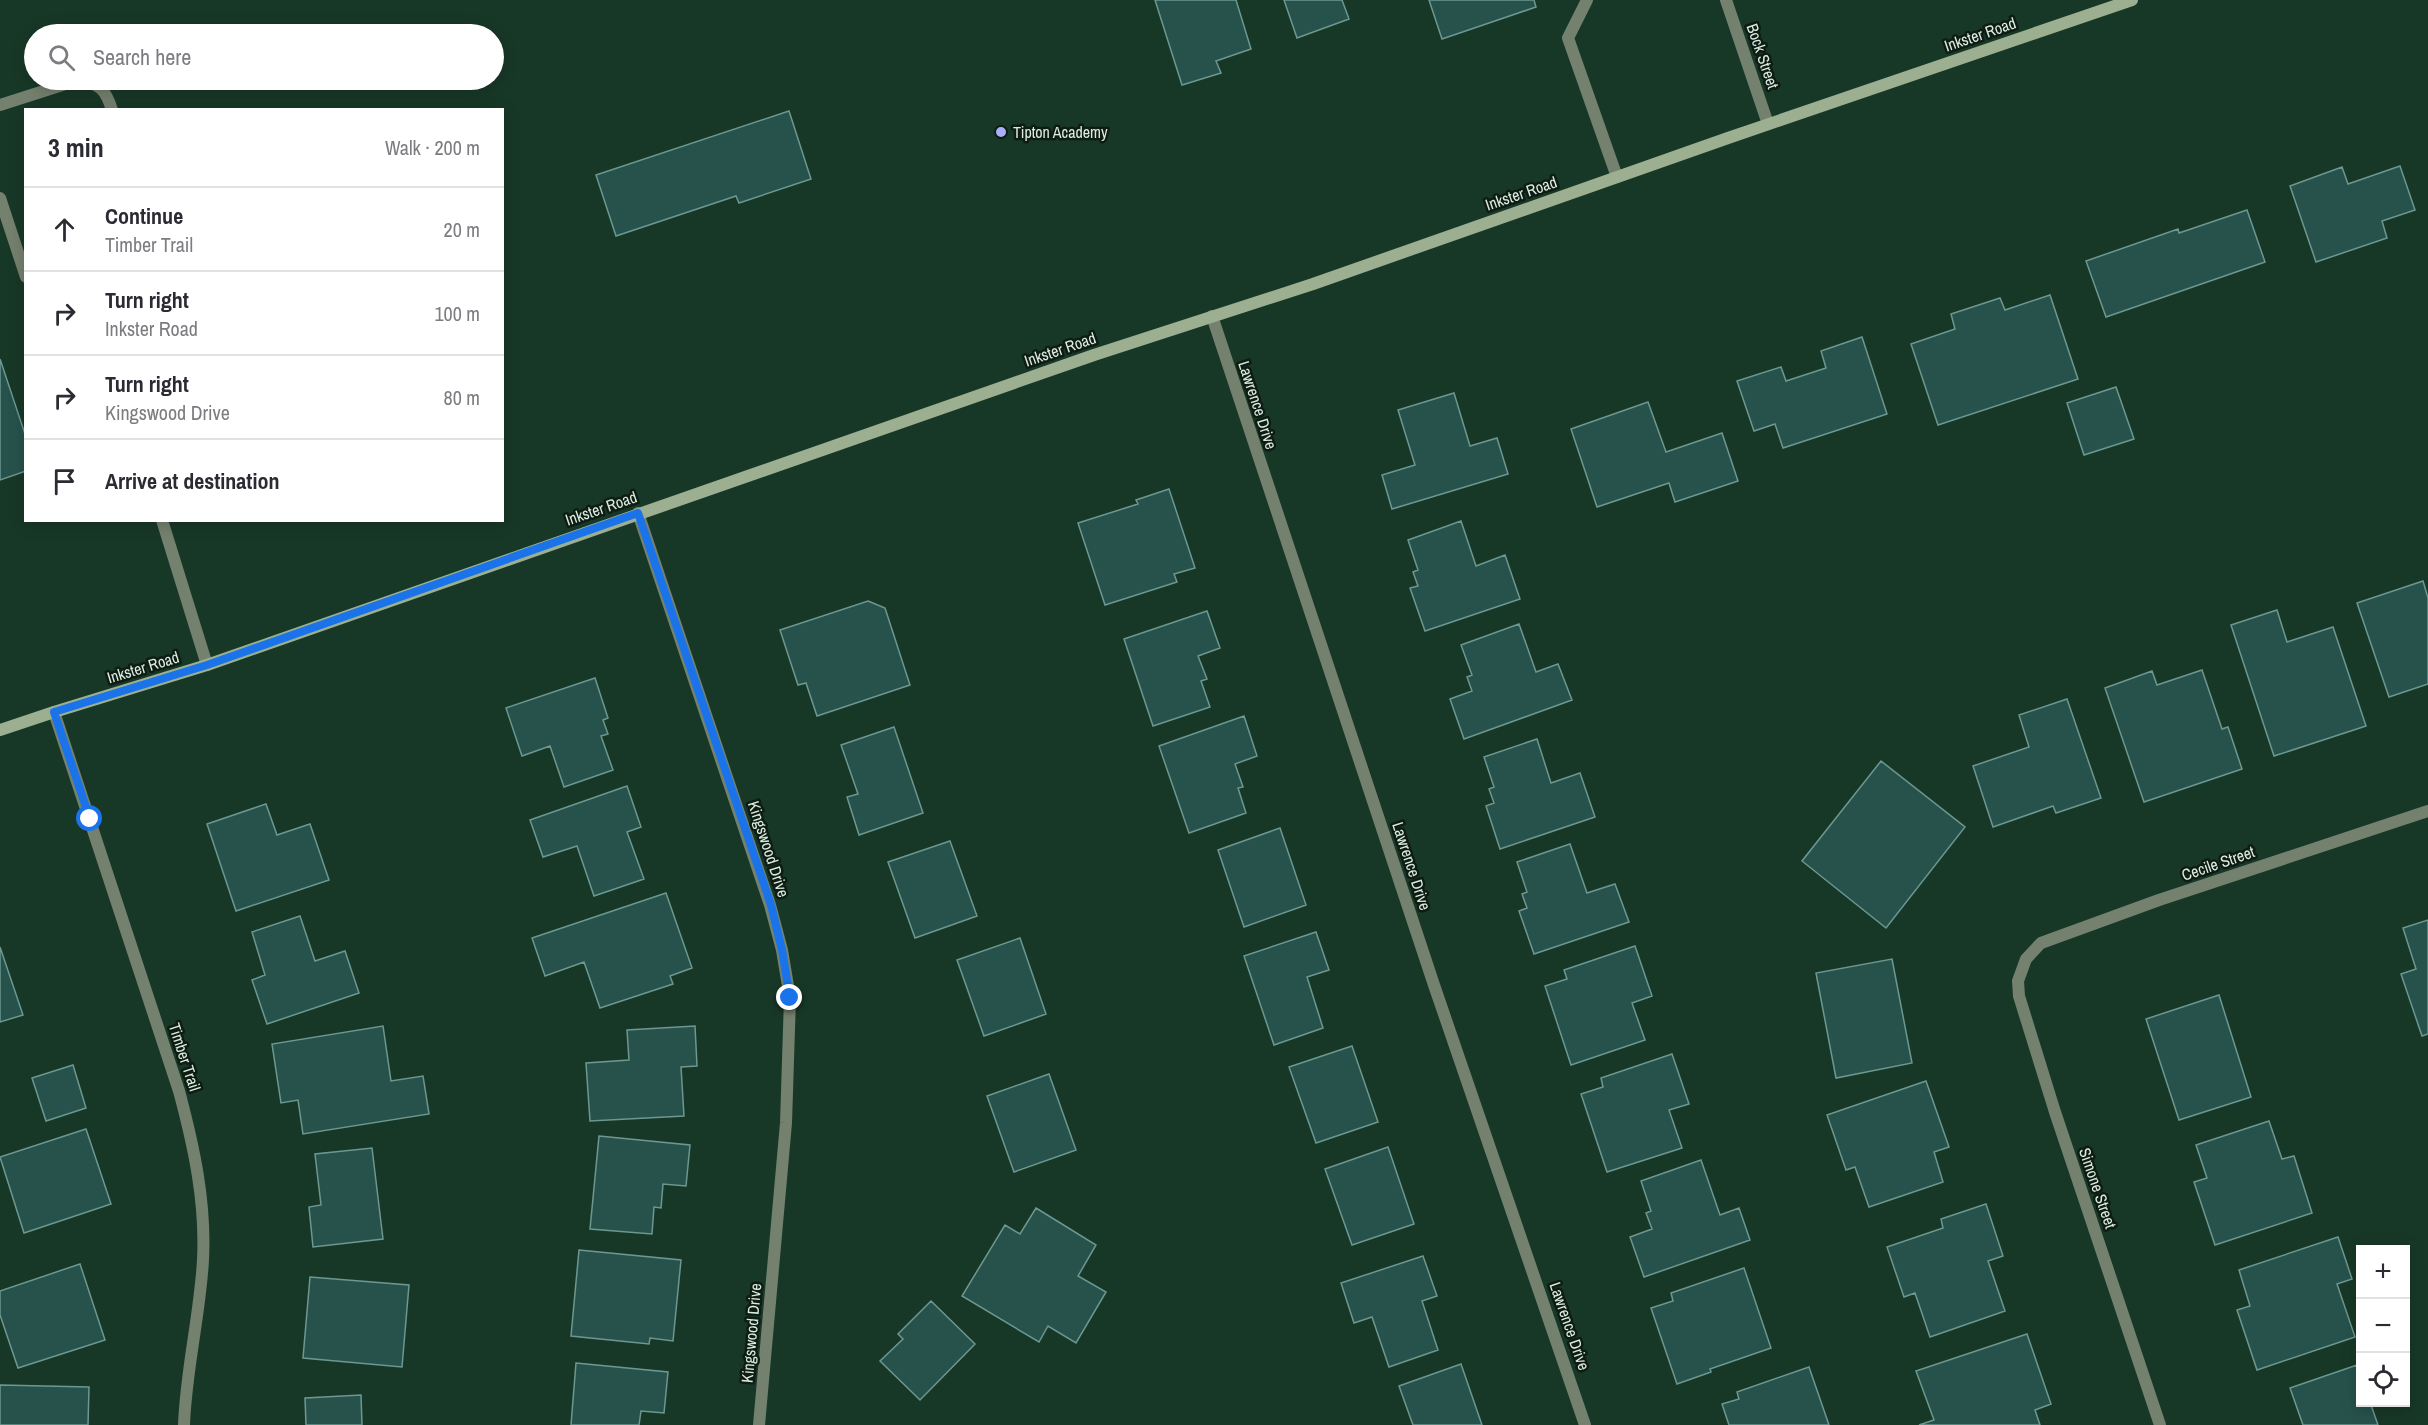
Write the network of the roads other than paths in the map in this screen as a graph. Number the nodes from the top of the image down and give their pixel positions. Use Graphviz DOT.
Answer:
graph roads {
  1 [pos="1587,0"];
  2 [pos="1726,0"];
  3 [pos="2132,0"];
  4 [pos="47,90"];
  5 [pos="102,90"];
  6 [pos="0,105"];
  7 [pos="111,108"];
  8 [pos="1768,124"];
  9 [pos="1617,177"];
  10 [pos="0,198"];
  11 [pos="24,271"];
  12 [pos="1212,316"];
  13 [pos="638,513"];
  14 [pos="163,522"];
  15 [pos="207,665"];
  16 [pos="54,712"];
  17 [pos="0,730"];
  18 [pos="2428,811"];
  19 [pos="2026,959"];
  20 [pos="184,1425"];
  21 [pos="759,1425"];
  22 [pos="1585,1425"];
  23 [pos="2160,1425"];
  1 -- 9 [label="street"];
  2 -- 8 [label="street, Bock Street"];
  3 -- 8 [label="main road, Inkster Road"];
  4 -- 6 [label="street"];
  5 -- 7 [label="street"];
  8 -- 9 [label="main road, Inkster Road"];
  9 -- 12 [label="main road, Inkster Road"];
  10 -- 11 [label="street"];
  12 -- 13 [label="main road, Inkster Road"];
  12 -- 22 [label="street, Lawrence Drive"];
  13 -- 15 [label="main road, Inkster Road"];
  13 -- 21 [label="street, Kingswood Drive"];
  14 -- 15 [label="street"];
  15 -- 16 [label="main road, Inkster Road"];
  16 -- 17 [label="main road, Inkster Road"];
  16 -- 20 [label="street, Timber Trail"];
  18 -- 19 [label="street, Cecile Street"];
  19 -- 23 [label="street, Simone Street"];
}
